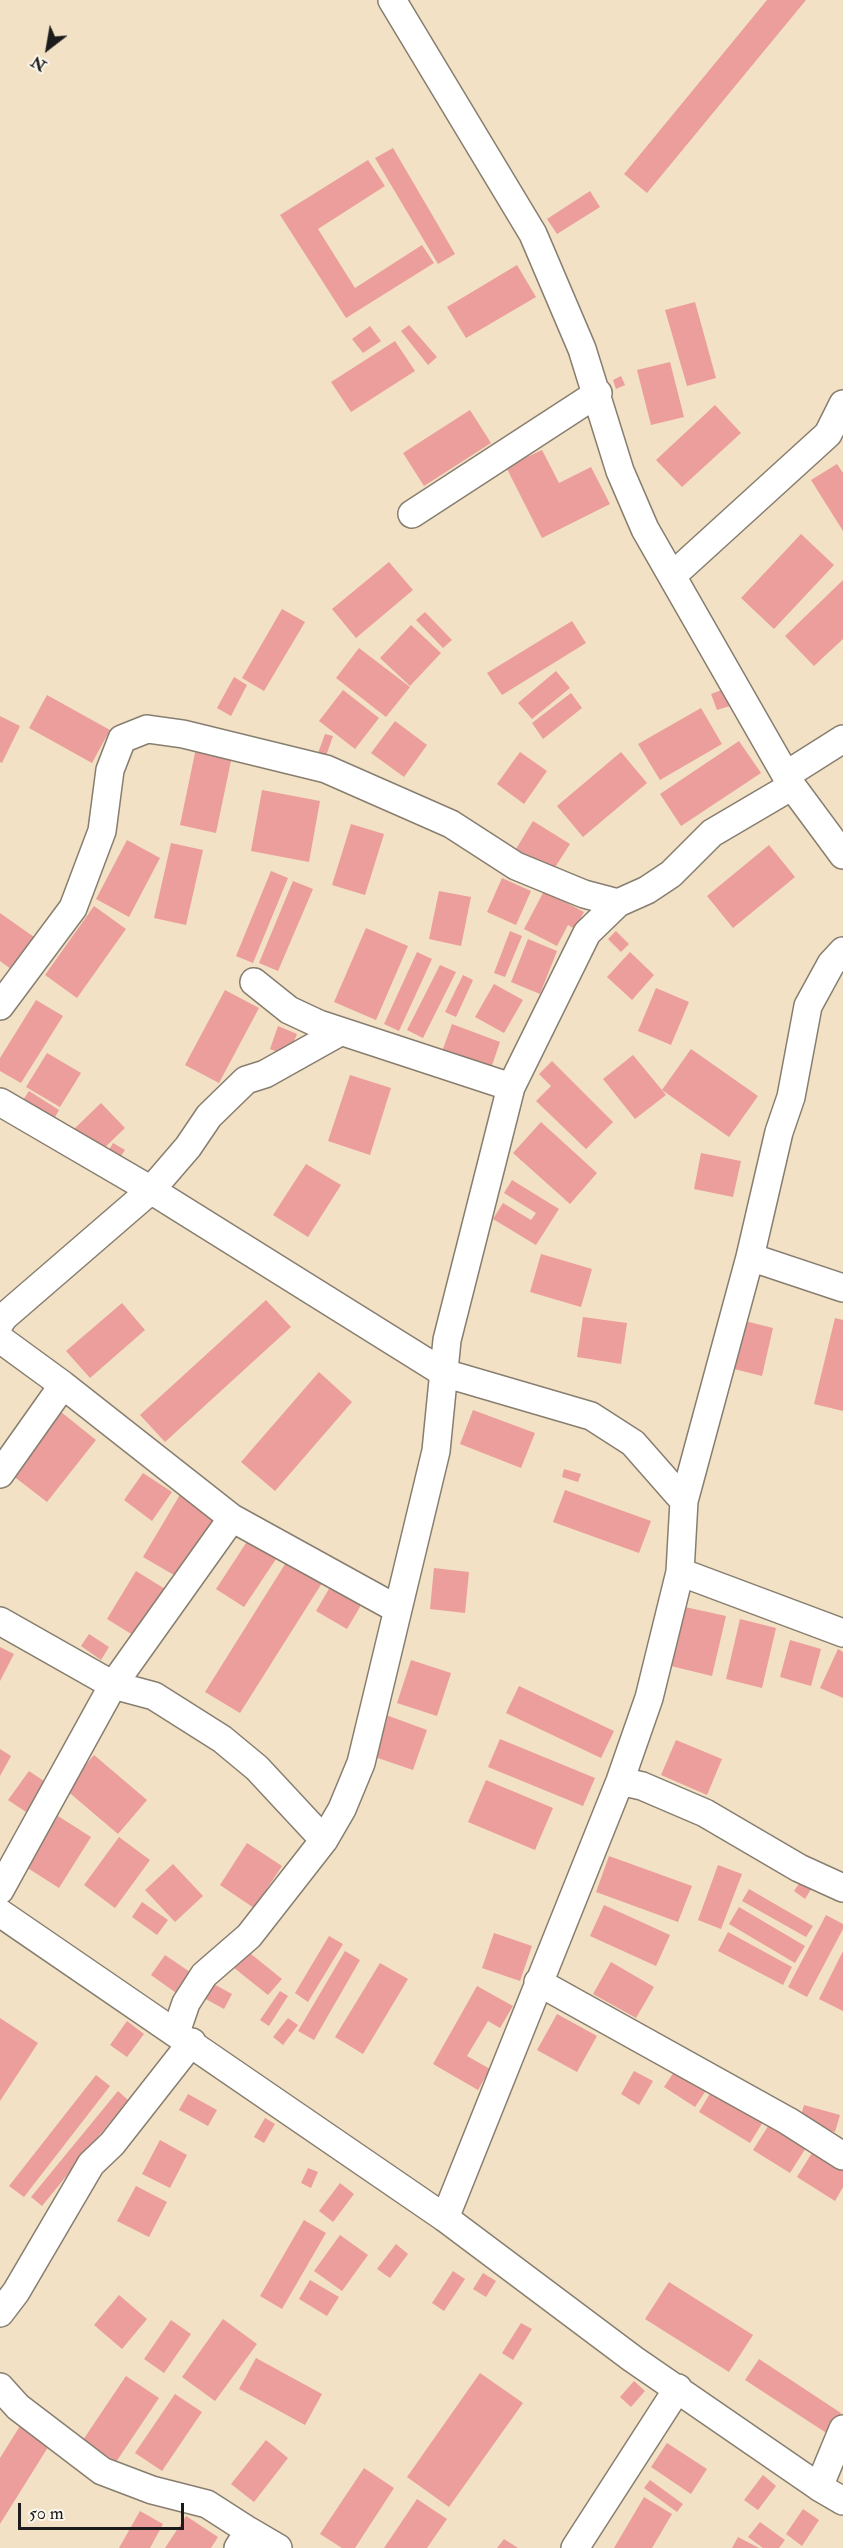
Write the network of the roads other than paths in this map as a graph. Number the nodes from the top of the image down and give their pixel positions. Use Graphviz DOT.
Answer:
graph roads {
  1 [pos="392,0"];
  2 [pos="598,393"];
  3 [pos="843,404"];
  4 [pos="412,514"];
  5 [pos="672,576"];
  6 [pos="843,739"];
  7 [pos="789,781"];
  8 [pos="843,855"];
  9 [pos="618,903"];
  10 [pos="843,951"];
  11 [pos="254,981"];
  12 [pos="0,1006"];
  13 [pos="340,1032"];
  14 [pos="511,1087"];
  15 [pos="0,1102"];
  16 [pos="151,1190"];
  17 [pos="750,1257"];
  18 [pos="843,1288"];
  19 [pos="0,1323"];
  20 [pos="0,1339"];
  21 [pos="444,1373"];
  22 [pos="63,1385"];
  23 [pos="0,1473"];
  24 [pos="684,1501"];
  25 [pos="232,1518"];
  26 [pos="680,1572"];
  27 [pos="398,1609"];
  28 [pos="0,1621"];
  29 [pos="843,1633"];
  30 [pos="113,1685"];
  31 [pos="620,1781"];
  32 [pos="324,1840"];
  33 [pos="843,1888"];
  34 [pos="0,1890"];
  35 [pos="0,1913"];
  36 [pos="538,1982"];
  37 [pos="184,2037"];
  38 [pos="843,2156"];
  39 [pos="445,2218"];
  40 [pos="0,2313"];
  41 [pos="0,2387"];
  42 [pos="678,2388"];
  43 [pos="843,2429"];
  44 [pos="819,2487"];
  45 [pos="843,2501"];
  46 [pos="244,2540"];
  47 [pos="278,2548"];
  48 [pos="575,2548"];
  1 -- 2 [label="street"];
  2 -- 4 [label="street"];
  2 -- 5 [label="street"];
  3 -- 5 [label="street"];
  5 -- 7 [label="street"];
  6 -- 7 [label="street"];
  7 -- 8 [label="street"];
  7 -- 9 [label="street"];
  9 -- 12 [label="street"];
  9 -- 14 [label="street"];
  10 -- 17 [label="street"];
  11 -- 13 [label="street"];
  13 -- 14 [label="street"];
  13 -- 16 [label="street"];
  14 -- 21 [label="street"];
  15 -- 16 [label="street"];
  16 -- 19 [label="street"];
  16 -- 21 [label="street"];
  17 -- 18 [label="street"];
  17 -- 24 [label="street"];
  20 -- 22 [label="street"];
  21 -- 24 [label="street"];
  21 -- 27 [label="street"];
  22 -- 23 [label="street"];
  22 -- 25 [label="street"];
  24 -- 26 [label="street"];
  25 -- 27 [label="street"];
  25 -- 30 [label="street"];
  26 -- 29 [label="street"];
  26 -- 31 [label="street"];
  27 -- 32 [label="street"];
  28 -- 30 [label="street"];
  30 -- 32 [label="street"];
  30 -- 34 [label="street"];
  31 -- 33 [label="street"];
  31 -- 36 [label="street"];
  32 -- 37 [label="street"];
  35 -- 37 [label="street"];
  36 -- 38 [label="street"];
  36 -- 39 [label="street"];
  37 -- 39 [label="street"];
  37 -- 40 [label="street"];
  39 -- 42 [label="street"];
  41 -- 46 [label="street"];
  42 -- 44 [label="street"];
  42 -- 48 [label="street"];
  43 -- 44 [label="street"];
  44 -- 45 [label="street"];
  46 -- 47 [label="street"];
}
